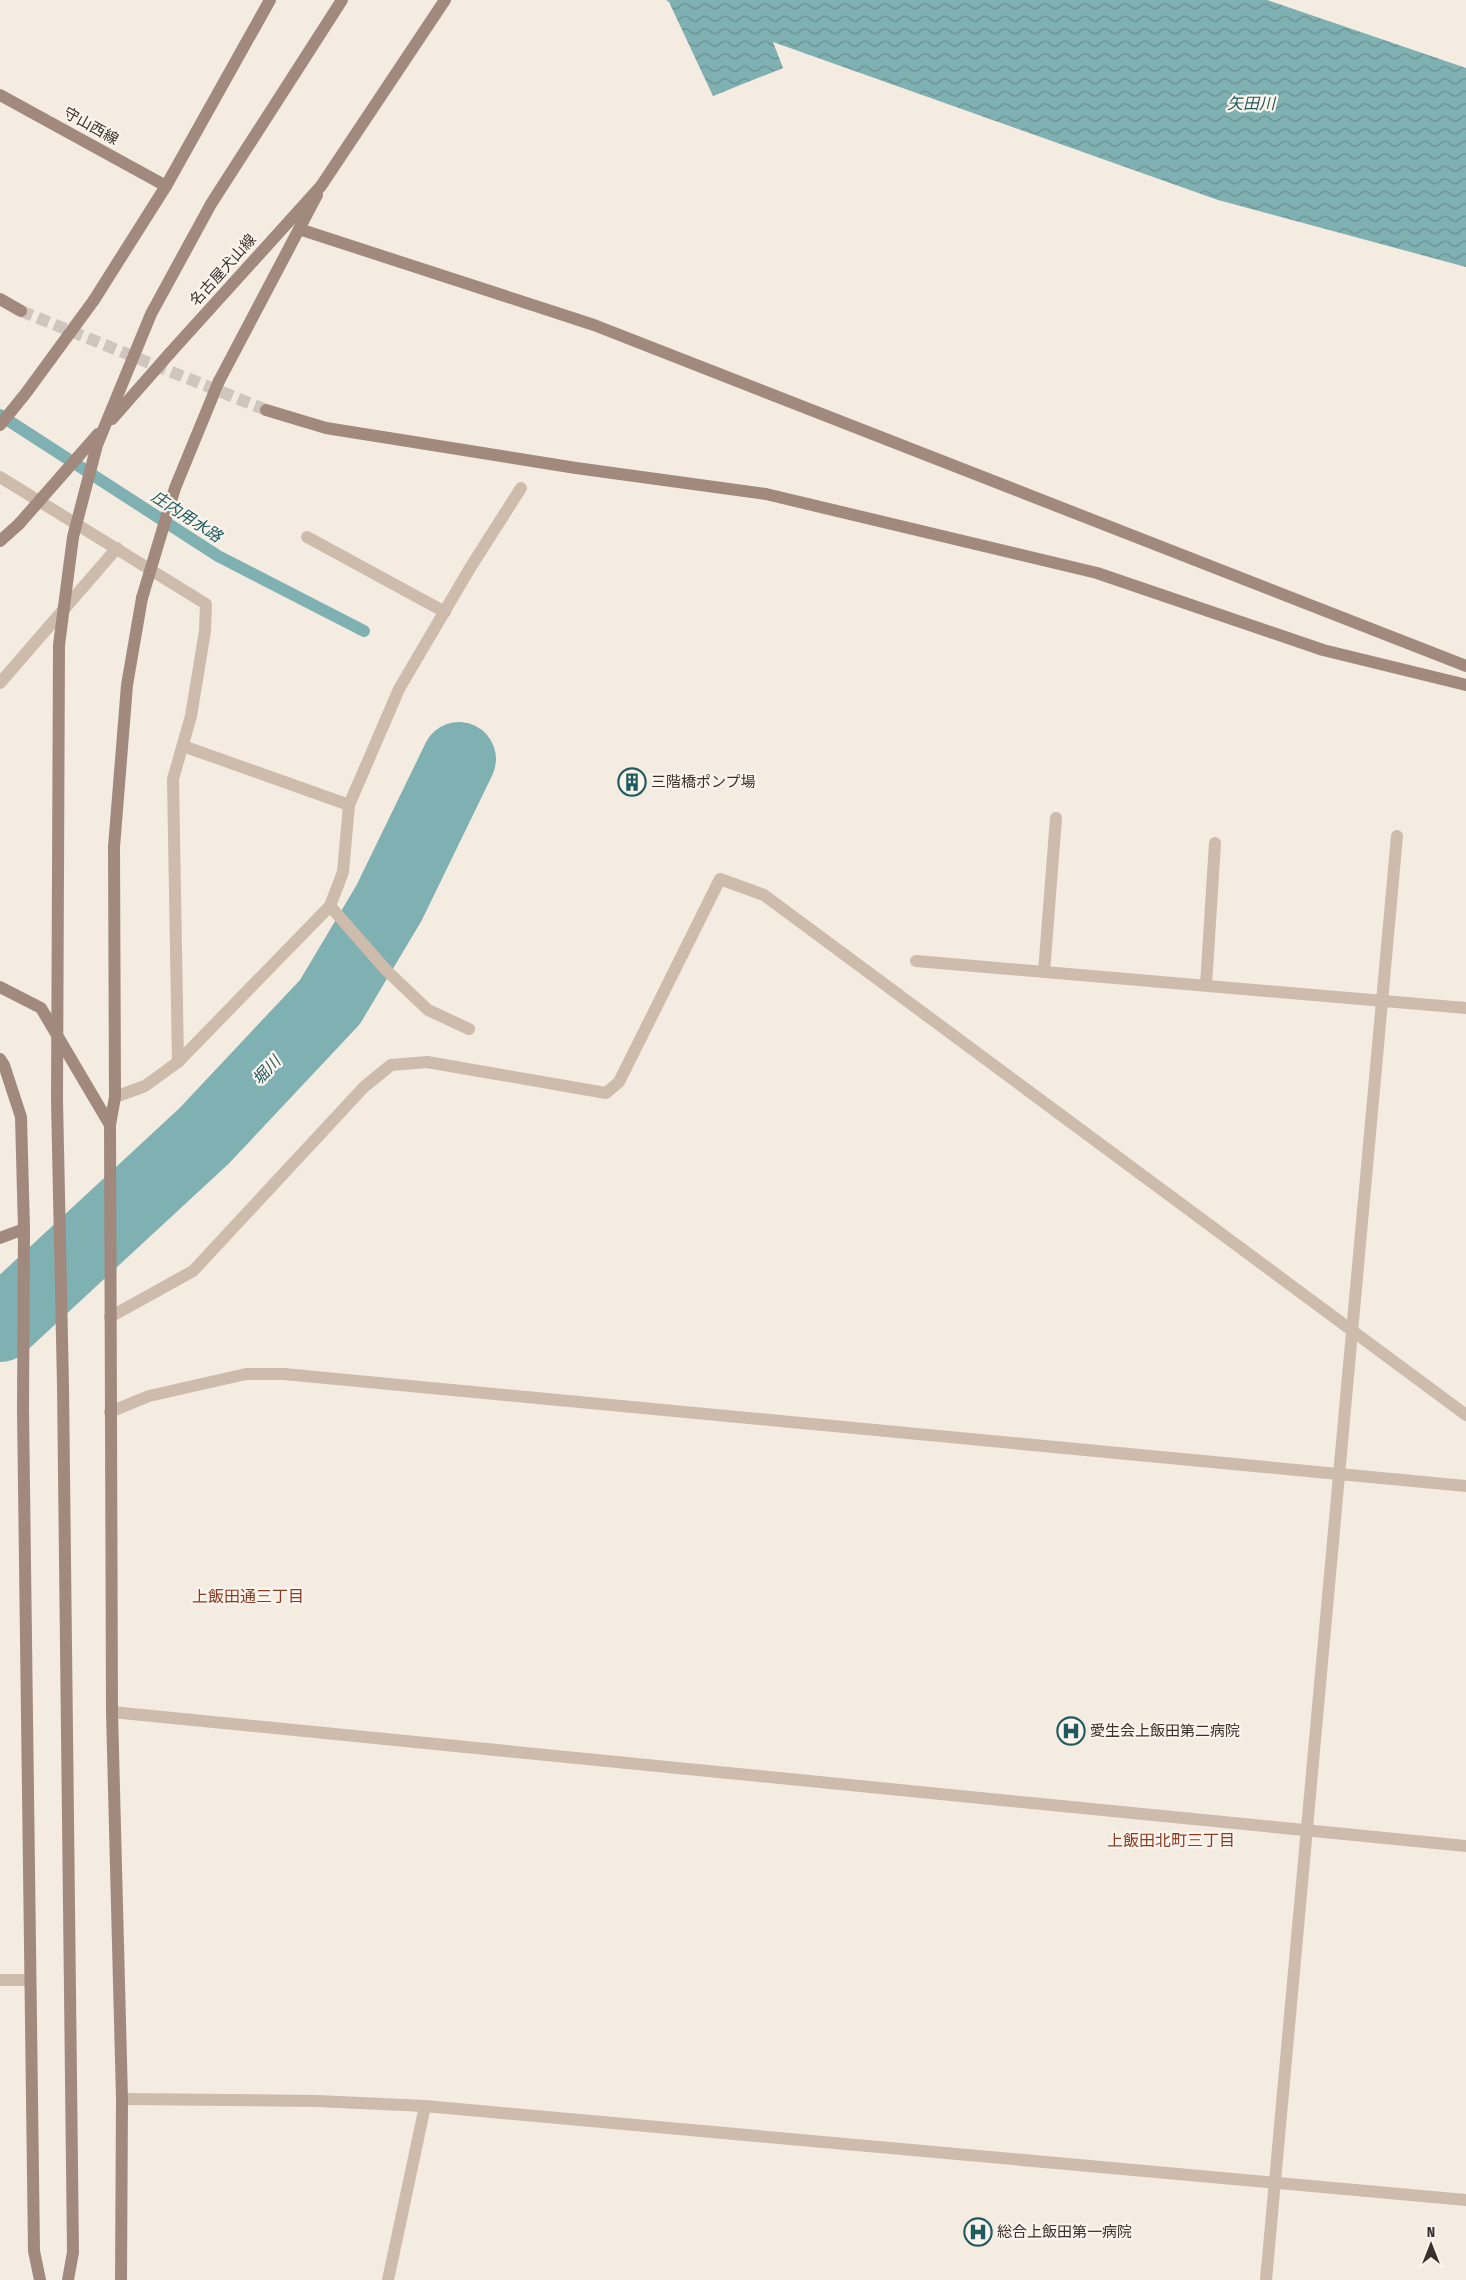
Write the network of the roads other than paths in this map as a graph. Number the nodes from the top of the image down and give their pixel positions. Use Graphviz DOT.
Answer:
graph roads {
  1 [pos="270,0"];
  2 [pos="342,0"];
  3 [pos="445,0"];
  4 [pos="0,95"];
  5 [pos="166,186"];
  6 [pos="321,186"];
  7 [pos="299,229"];
  8 [pos="0,299"];
  9 [pos="21,311"];
  10 [pos="266,410"];
  11 [pos="0,425"];
  12 [pos="0,477"];
  13 [pos="521,488"];
  14 [pos="307,537"];
  15 [pos="0,541"];
  16 [pos="117,548"];
  17 [pos="445,612"];
  18 [pos="1466,666"];
  19 [pos="0,683"];
  20 [pos="1466,685"];
  21 [pos="183,746"];
  22 [pos="349,805"];
  23 [pos="1056,818"];
  24 [pos="1397,836"];
  25 [pos="1215,843"];
  26 [pos="330,906"];
  27 [pos="916,962"];
  28 [pos="1044,972"];
  29 [pos="1206,985"];
  30 [pos="0,987"];
  31 [pos="1383,1001"];
  32 [pos="1466,1008"];
  33 [pos="469,1030"];
  34 [pos="0,1059"];
  35 [pos="178,1062"];
  36 [pos="115,1097"];
  37 [pos="110,1125"];
  38 [pos="24,1229"];
  39 [pos="0,1238"];
  40 [pos="110,1317"];
  41 [pos="1352,1331"];
  42 [pos="110,1412"];
  43 [pos="1466,1415"];
  44 [pos="1340,1473"];
  45 [pos="1466,1486"];
  46 [pos="112,1712"];
  47 [pos="1306,1830"];
  48 [pos="1466,1846"];
  49 [pos="0,1980"];
  50 [pos="29,1980"];
  51 [pos="122,2099"];
  52 [pos="425,2106"];
  53 [pos="1274,2182"];
  54 [pos="1466,2200"];
  55 [pos="40,2280"];
  56 [pos="68,2280"];
  57 [pos="121,2280"];
  58 [pos="388,2280"];
  59 [pos="1266,2280"];
  1 -- 5 [label="street"];
  2 -- 56 [label="street, bridge"];
  3 -- 6 [label="street, 名古屋犬山線"];
  4 -- 5 [label="street, 守山西線"];
  5 -- 11 [label="street, bridge"];
  6 -- 7 [label="street"];
  6 -- 15 [label="street, 名古屋犬山線, bridge"];
  7 -- 18 [label="street"];
  7 -- 36 [label="street, bridge"];
  8 -- 9 [label="street"];
  10 -- 20 [label="street"];
  12 -- 16 [label="street"];
  13 -- 17 [label="street"];
  14 -- 17 [label="street"];
  16 -- 19 [label="street"];
  16 -- 21 [label="street"];
  17 -- 22 [label="street"];
  21 -- 22 [label="street"];
  21 -- 35 [label="street"];
  22 -- 26 [label="street"];
  23 -- 28 [label="street"];
  24 -- 31 [label="street"];
  25 -- 29 [label="street"];
  26 -- 33 [label="street"];
  26 -- 35 [label="street"];
  27 -- 28 [label="street"];
  28 -- 29 [label="street"];
  29 -- 31 [label="street"];
  30 -- 37 [label="street"];
  31 -- 32 [label="street"];
  31 -- 41 [label="street"];
  34 -- 38 [label="street"];
  35 -- 36 [label="street"];
  36 -- 37 [label="street"];
  37 -- 40 [label="street"];
  38 -- 39 [label="street"];
  38 -- 50 [label="street"];
  40 -- 41 [label="street"];
  40 -- 42 [label="street"];
  41 -- 43 [label="street"];
  41 -- 44 [label="street"];
  42 -- 44 [label="street"];
  42 -- 46 [label="street"];
  44 -- 45 [label="street"];
  44 -- 47 [label="street"];
  46 -- 47 [label="street"];
  46 -- 51 [label="street"];
  47 -- 48 [label="street"];
  47 -- 53 [label="street"];
  49 -- 50 [label="street"];
  50 -- 55 [label="street"];
  51 -- 52 [label="street"];
  51 -- 57 [label="street"];
  52 -- 53 [label="street"];
  52 -- 58 [label="street"];
  53 -- 54 [label="street"];
  53 -- 59 [label="street"];
}
